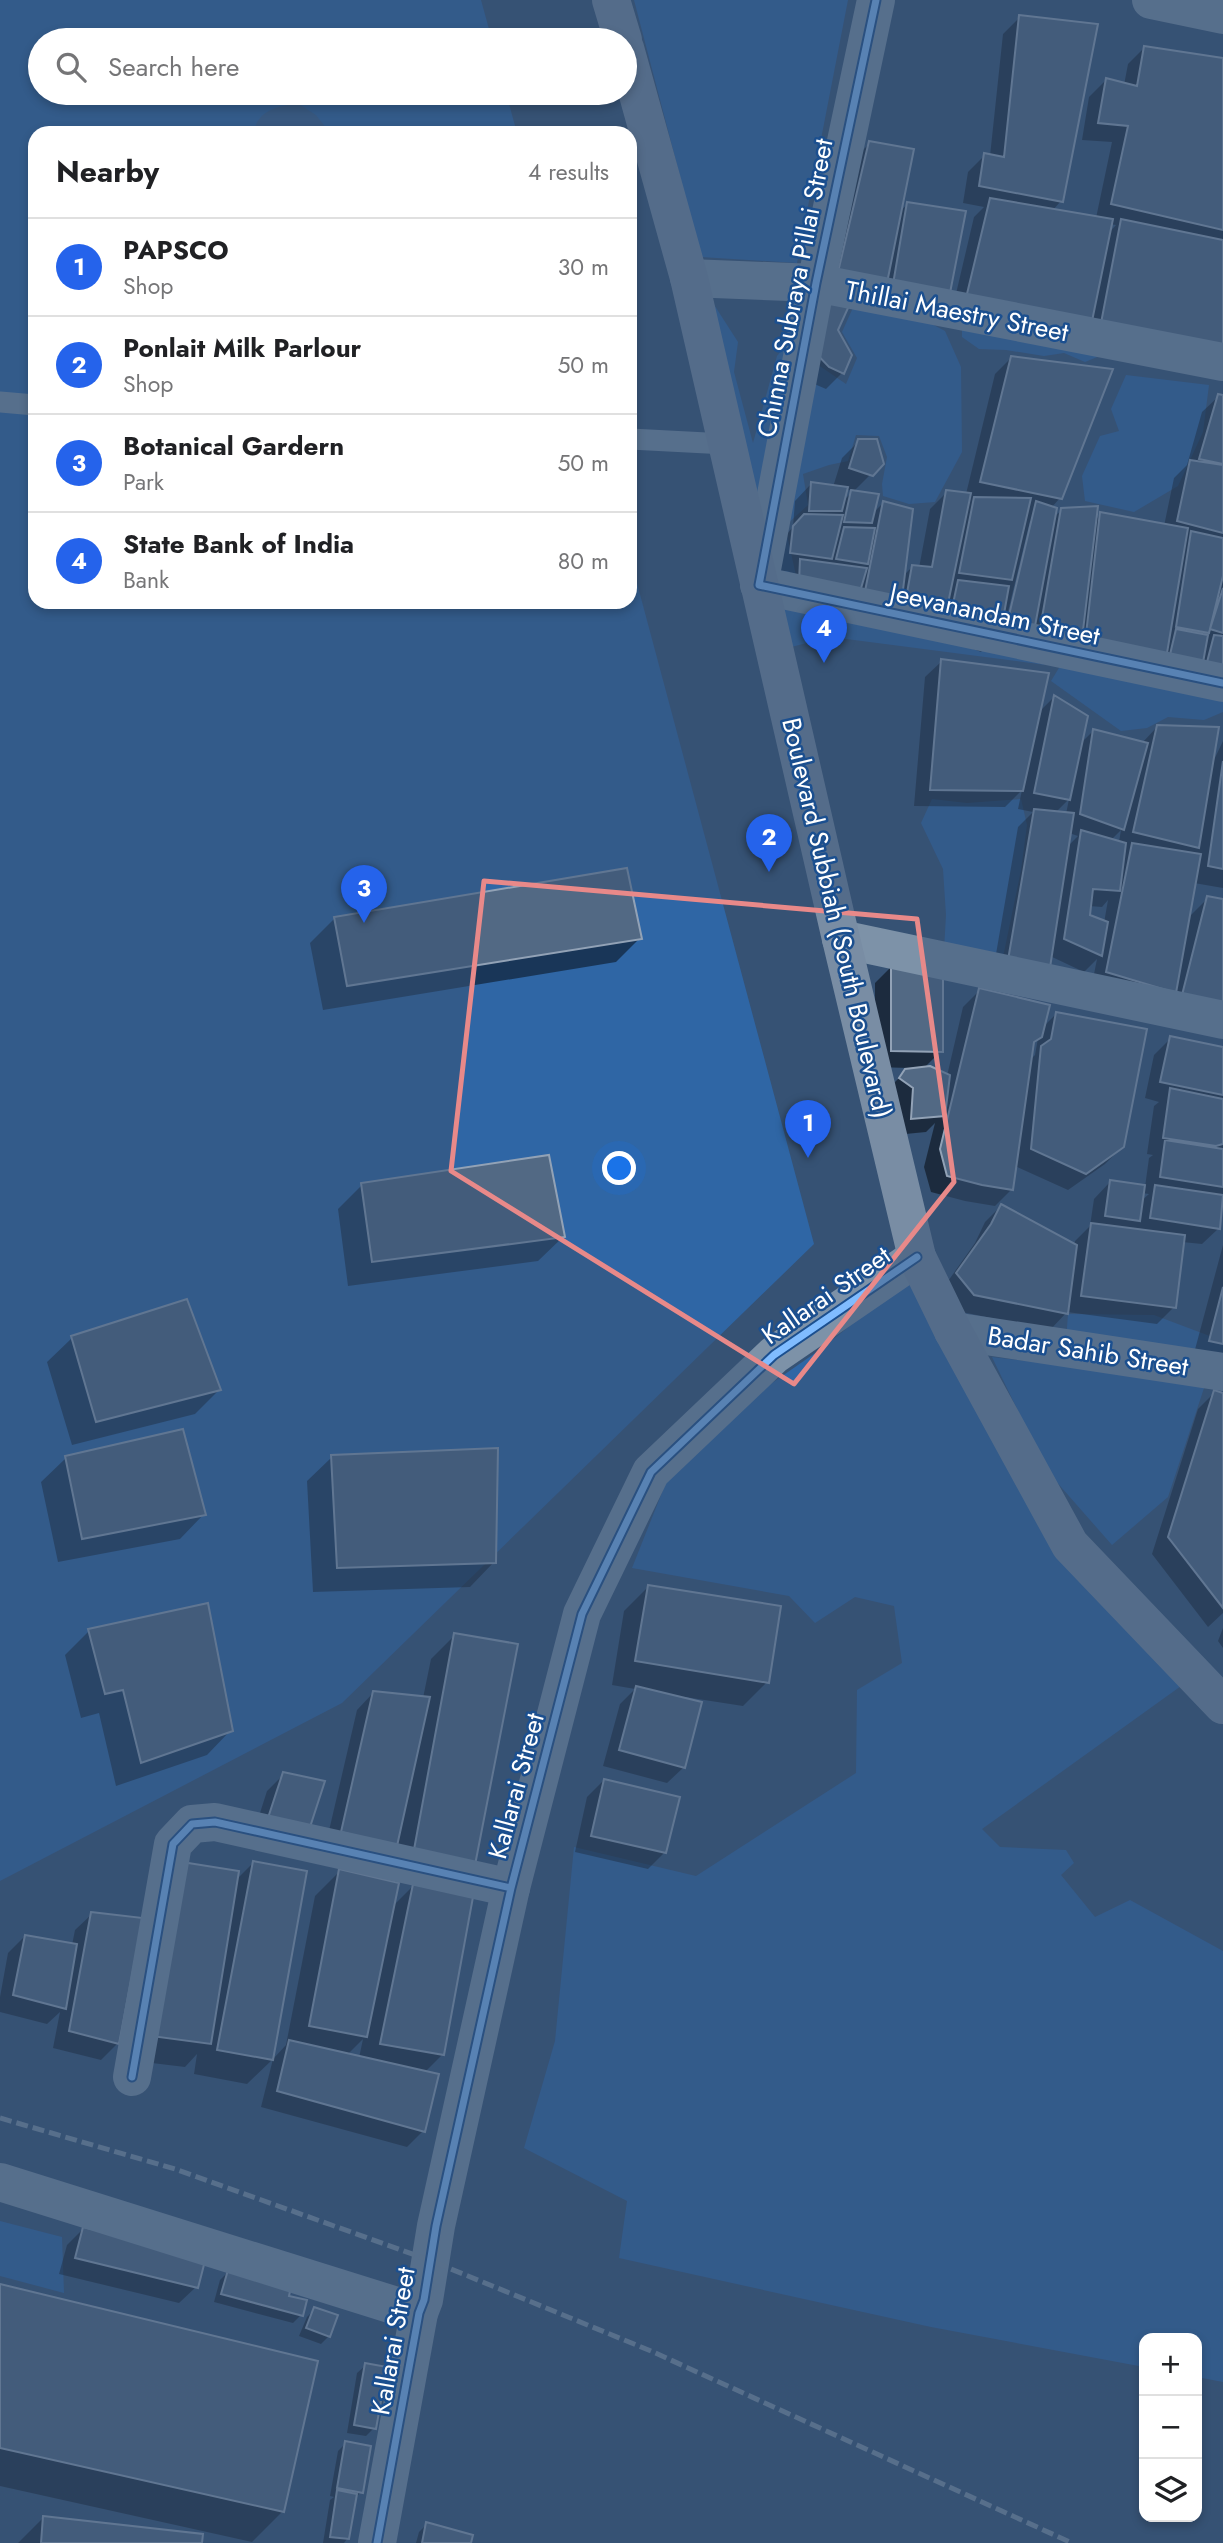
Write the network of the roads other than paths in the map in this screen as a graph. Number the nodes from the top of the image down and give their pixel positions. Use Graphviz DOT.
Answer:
graph roads {
  1 [pos="611,0"];
  2 [pos="876,0"];
  3 [pos="1151,0"];
  4 [pos="1223,15"];
  5 [pos="619,28"];
  6 [pos="637,91"];
  7 [pos="689,278"];
  8 [pos="816,283"];
  9 [pos="1223,362"];
  10 [pos="0,402"];
  11 [pos="28,404"];
  12 [pos="637,439"];
  13 [pos="726,444"];
  14 [pos="759,585"];
  15 [pos="1223,683"];
  16 [pos="841,939"];
  17 [pos="1223,1020"];
  18 [pos="917,1257"];
  19 [pos="953,1331"];
  20 [pos="1223,1372"];
  21 [pos="1223,1705"];
  22 [pos="511,1888"];
  23 [pos="132,2077"];
  24 [pos="0,2182"];
  25 [pos="419,2313"];
  26 [pos="377,2543"];
  1 -- 5 [label="main road"];
  2 -- 8 [label="street, Chinna Subraya Pillai Street"];
  3 -- 4 [label="street"];
  6 -- 7 [label="main road, Boulevard Subbiah (South Boulevard)"];
  7 -- 8 [label="street, Thillai Maestry Street"];
  7 -- 13 [label="main road, Boulevard Subbiah (South Boulevard)"];
  8 -- 9 [label="street, Thillai Maestry Street"];
  8 -- 14 [label="street, Chinna Subraya Pillai Street"];
  10 -- 11 [label="lane"];
  12 -- 13 [label="lane"];
  13 -- 14 [label="main road, Boulevard Subbiah (South Boulevard)"];
  14 -- 15 [label="street, Jeevanandam Street"];
  14 -- 16 [label="main road, Boulevard Subbiah (South Boulevard)"];
  16 -- 17 [label="street"];
  16 -- 18 [label="main road, Boulevard Subbiah (South Boulevard)"];
  18 -- 19 [label="main road, Boulevard Subbiah (South Boulevard)"];
  18 -- 22 [label="street, Kallarai Street"];
  19 -- 20 [label="street, Badar Sahib Street"];
  19 -- 21 [label="main road, Boulevard Subbiah (South Boulevard)"];
  22 -- 23 [label="street"];
  22 -- 25 [label="street, Kallarai Street"];
  24 -- 25 [label="street"];
  25 -- 26 [label="street, Kallarai Street"];
}
